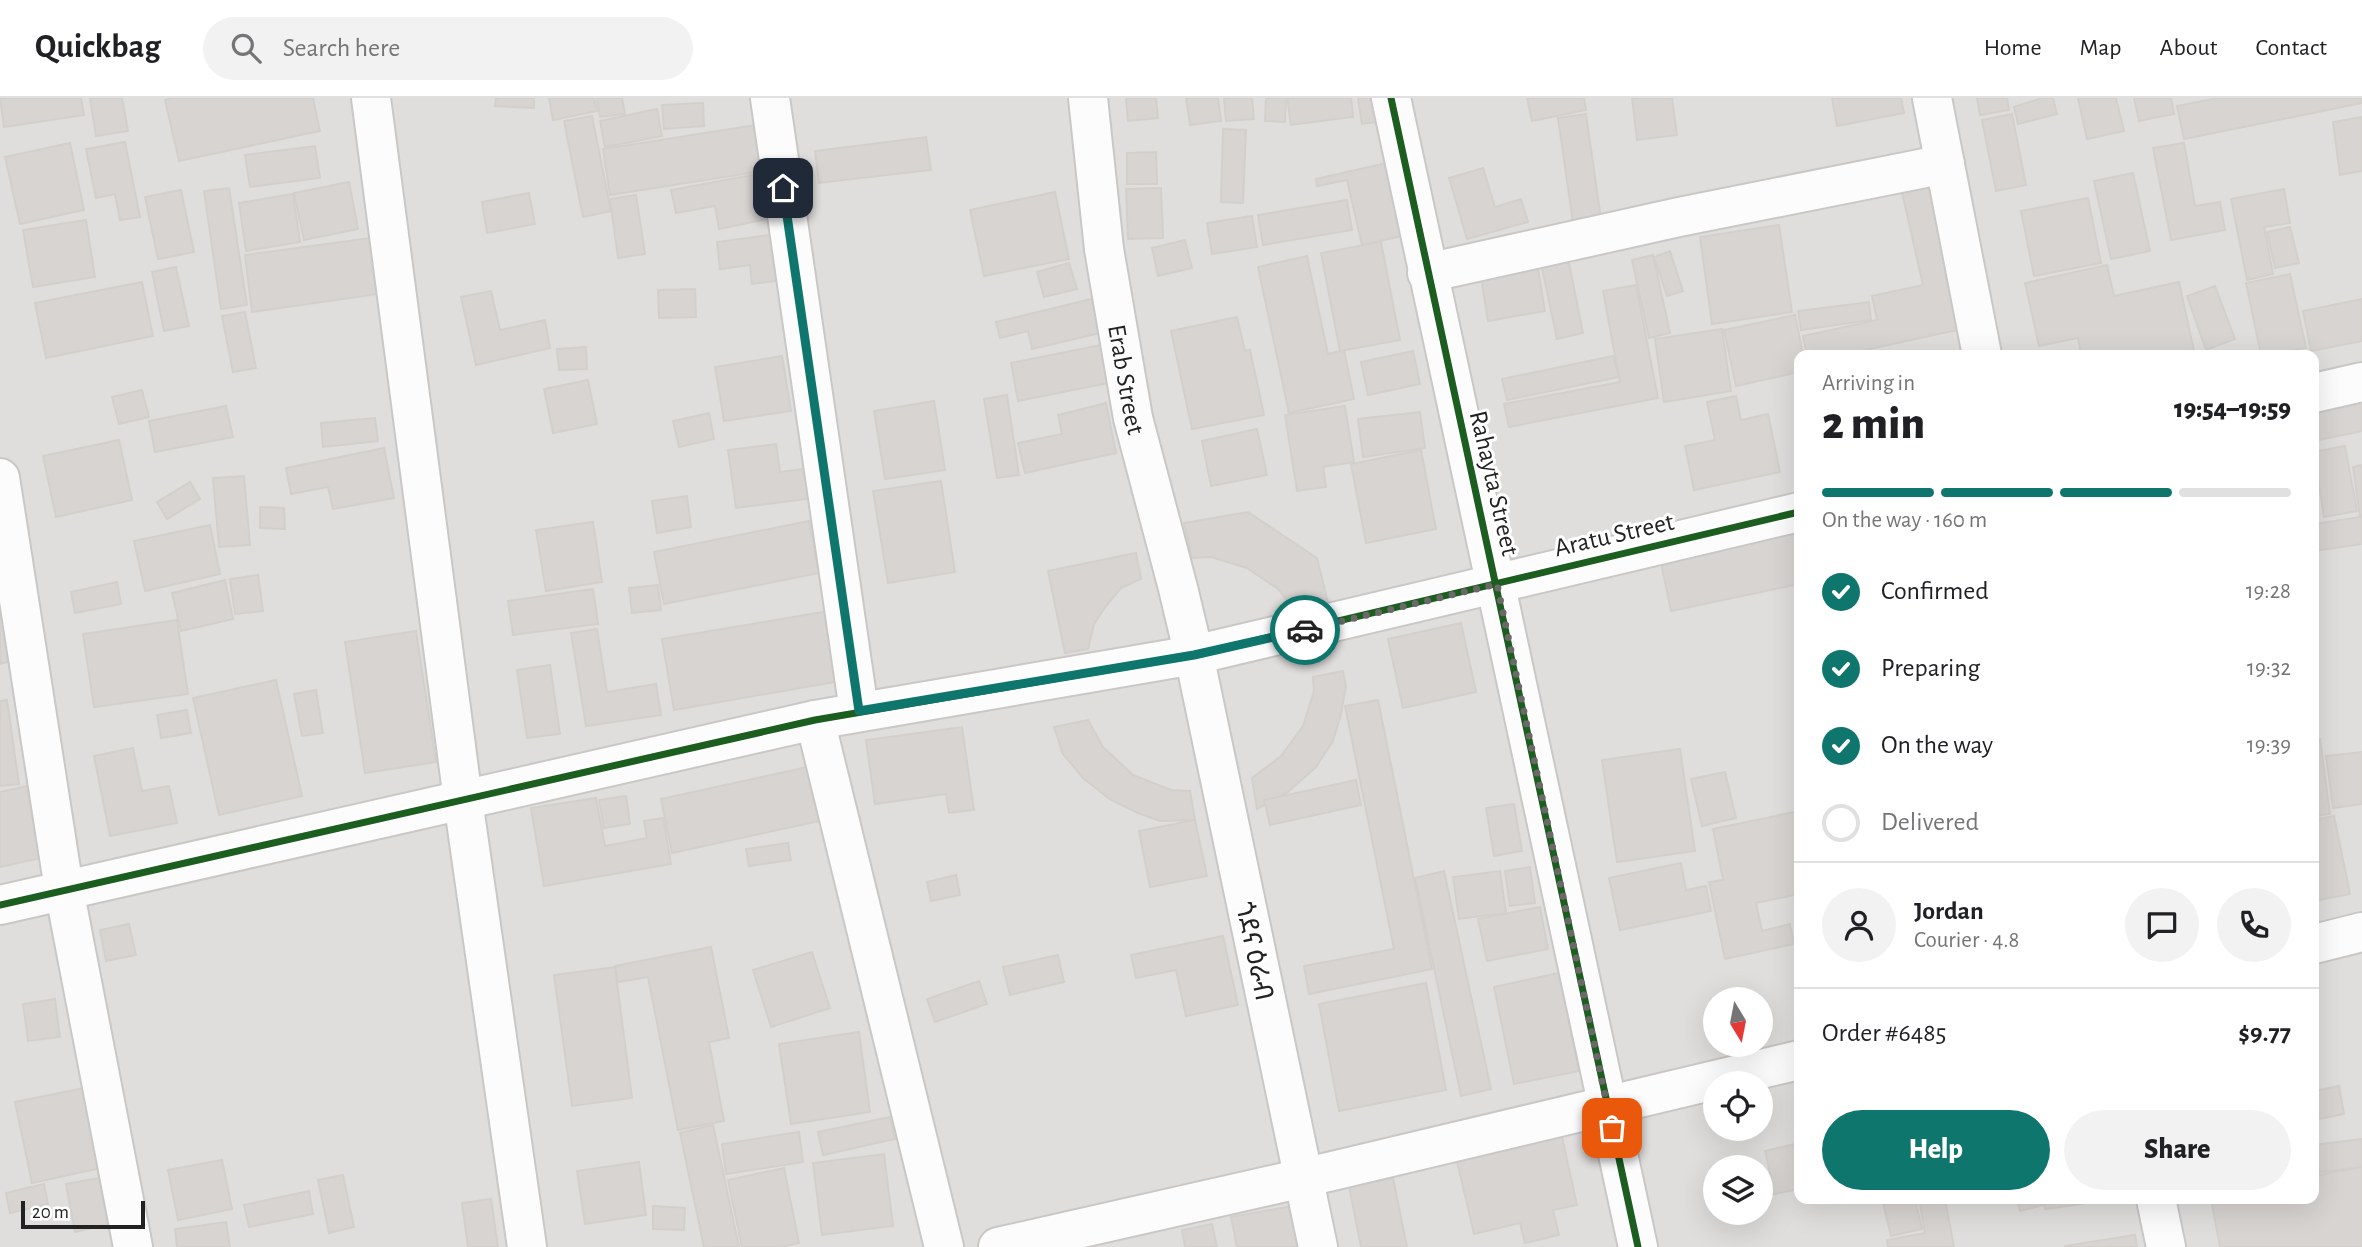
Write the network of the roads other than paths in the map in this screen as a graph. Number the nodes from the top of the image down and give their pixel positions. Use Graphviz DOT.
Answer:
graph roads {
  1 [pos="371,98"];
  2 [pos="770,98"];
  3 [pos="1088,98"];
  4 [pos="1391,98"];
  5 [pos="1932,98"];
  6 [pos="1945,164"];
  7 [pos="1427,273"];
  8 [pos="1981,350"];
  9 [pos="2362,382"];
  10 [pos="2319,392"];
  11 [pos="0,478"];
  12 [pos="1794,513"];
  13 [pos="1497,584"];
  14 [pos="1194,655"];
  15 [pos="859,711"];
  16 [pos="815,720"];
  17 [pos="463,800"];
  18 [pos="64,889"];
  19 [pos="0,905"];
  20 [pos="2362,932"];
  21 [pos="2319,943"];
  22 [pos="1794,1061"];
  23 [pos="1607,1104"];
  24 [pos="1303,1178"];
  25 [pos="2157,1204"];
  26 [pos="133,1247"];
  27 [pos="527,1247"];
  28 [pos="944,1247"];
  29 [pos="998,1247"];
  30 [pos="1318,1247"];
  31 [pos="1638,1247"];
  32 [pos="2166,1247"];
  1 -- 17 [label="street"];
  2 -- 15 [label="street"];
  3 -- 14 [label="street, Erab Street"];
  4 -- 7 [label="street, Rahayta Street"];
  5 -- 6 [label="street"];
  6 -- 7 [label="street"];
  6 -- 8 [label="street"];
  7 -- 13 [label="street, Rahayta Street"];
  9 -- 10 [label="street"];
  11 -- 18 [label="street"];
  12 -- 13 [label="street, Aratu Street"];
  13 -- 14 [label="street, Aratu Street"];
  13 -- 23 [label="street, Rahayta Street"];
  14 -- 15 [label="street, Aratu Street"];
  14 -- 24 [label="street, ጎደና ዕራብ"];
  15 -- 16 [label="street, Aratu Street"];
  16 -- 17 [label="street, Aratu Street"];
  16 -- 28 [label="street"];
  17 -- 18 [label="street, Aratu Street"];
  17 -- 27 [label="street"];
  18 -- 19 [label="street, Aratu Street"];
  18 -- 26 [label="street"];
  20 -- 21 [label="street"];
  22 -- 23 [label="street"];
  23 -- 24 [label="street"];
  23 -- 31 [label="street, Rahayta Street"];
  24 -- 29 [label="street"];
  24 -- 30 [label="street, ጎደና ዕራብ"];
  25 -- 32 [label="street"];
}
